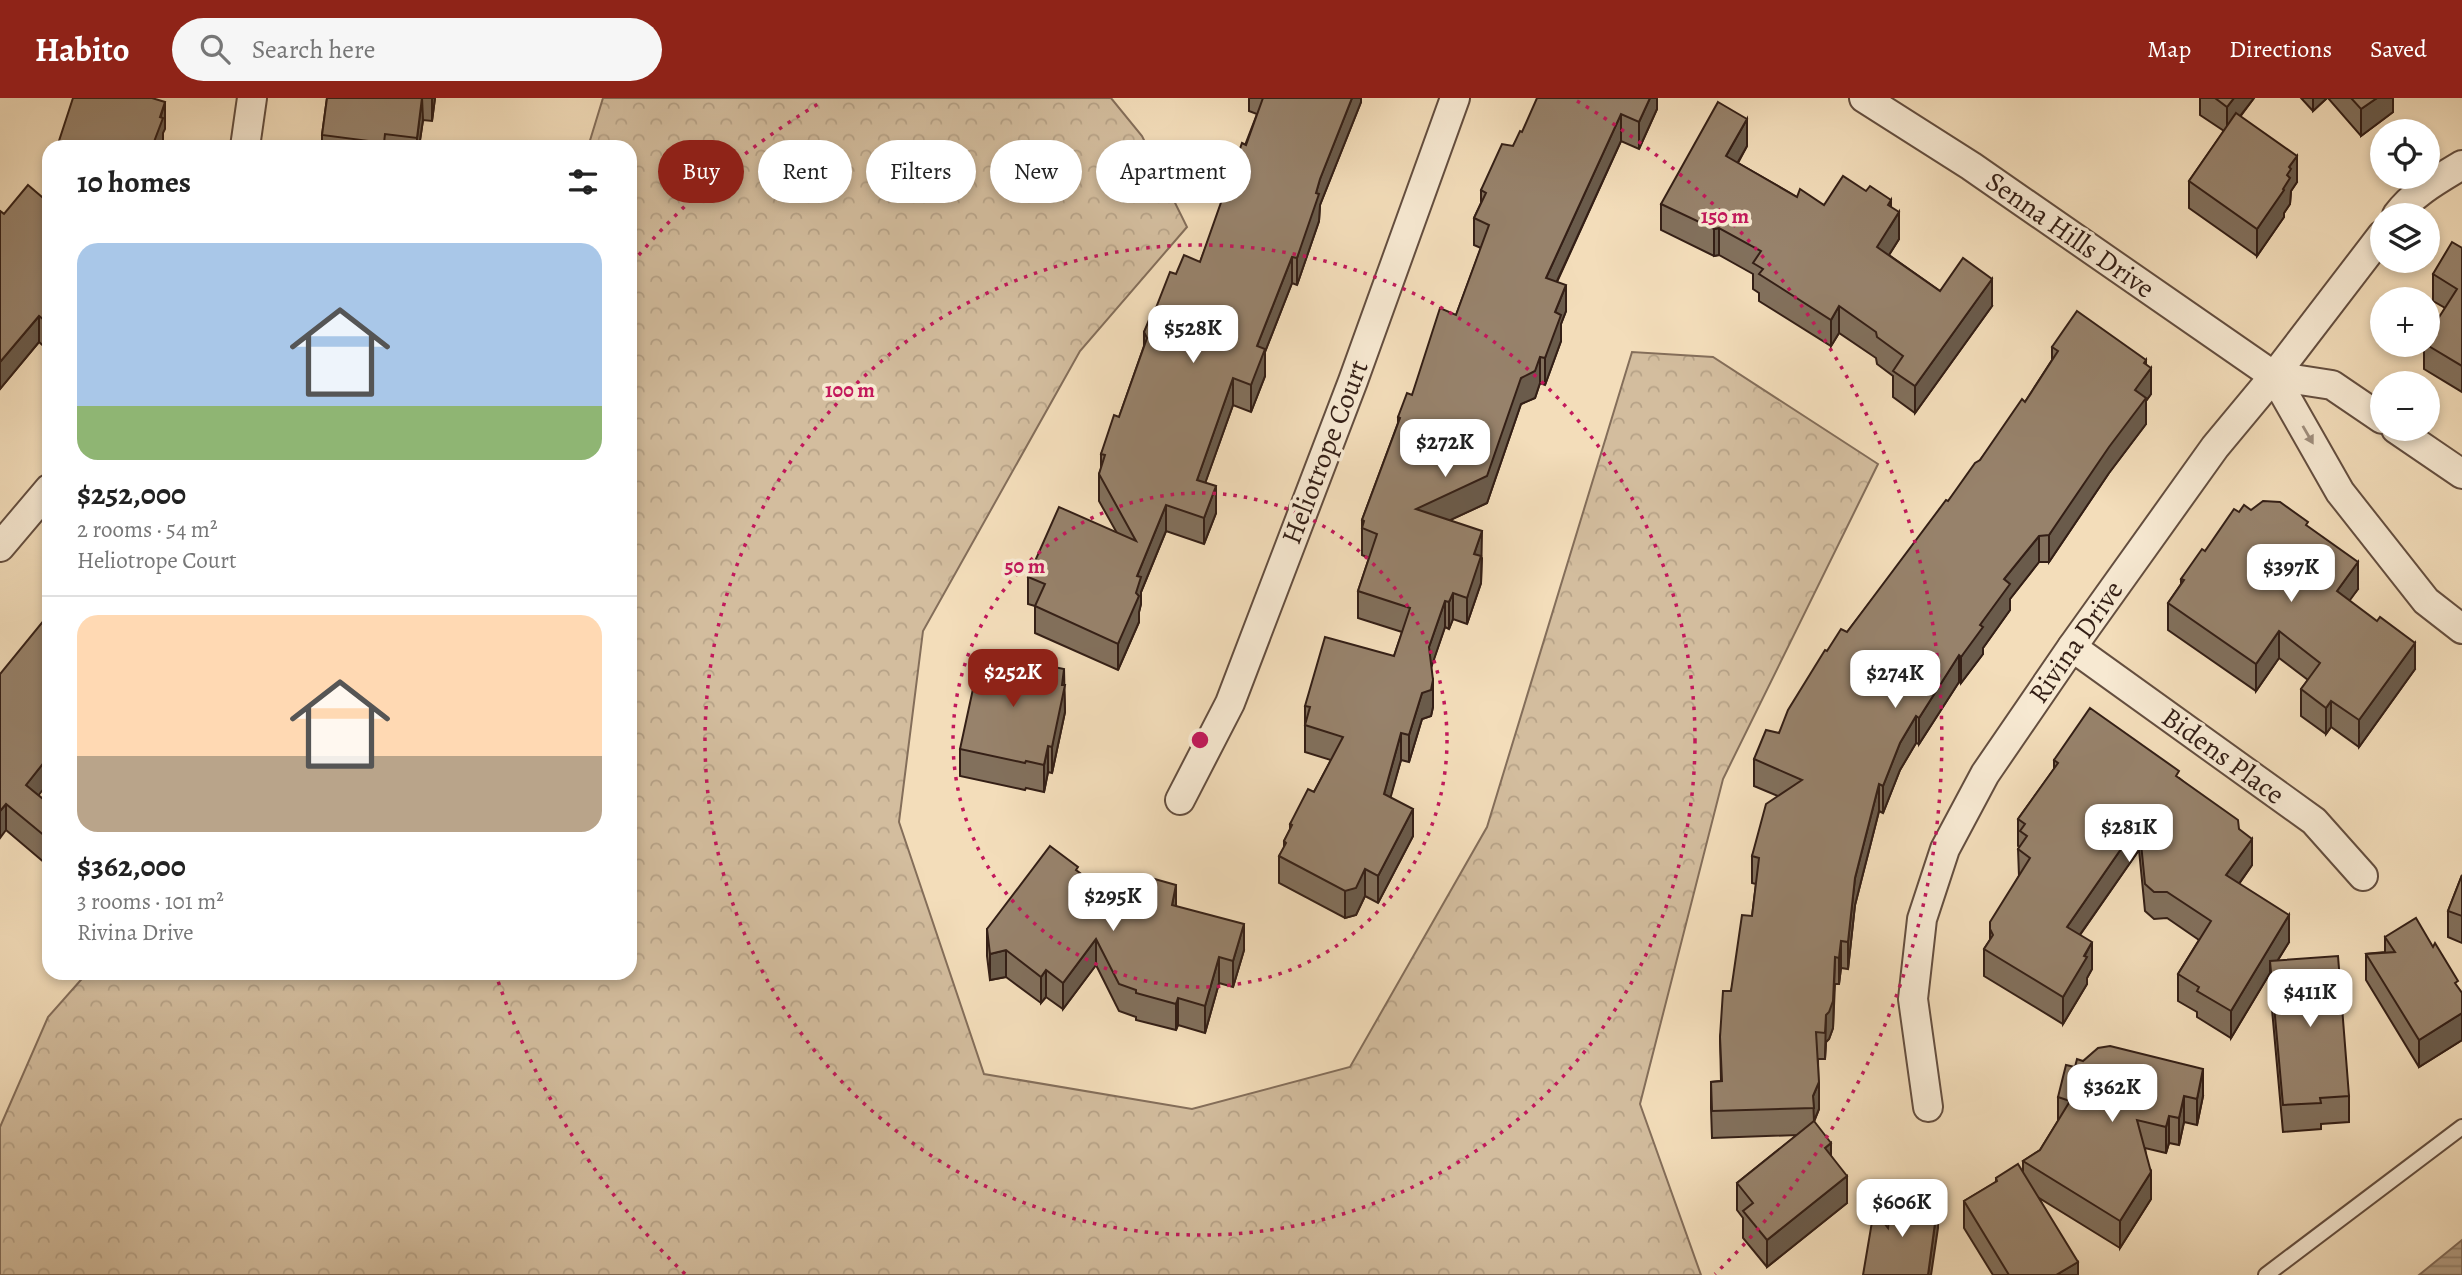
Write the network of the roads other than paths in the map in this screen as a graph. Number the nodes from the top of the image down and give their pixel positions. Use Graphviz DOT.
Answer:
graph roads {
  1 [pos="253,98"];
  2 [pos="1455,98"];
  3 [pos="1864,98"];
  4 [pos="246,140"];
  5 [pos="2462,165"];
  6 [pos="2407,203"];
  7 [pos="2370,251"];
  8 [pos="2274,376"];
  9 [pos="2370,411"];
  10 [pos="2414,441"];
  11 [pos="2462,474"];
  12 [pos="42,497"];
  13 [pos="0,547"];
  14 [pos="2462,629"];
  15 [pos="2072,647"];
  16 [pos="1180,800"];
  17 [pos="2363,876"];
  18 [pos="1928,1108"];
  19 [pos="2462,1127"];
  20 [pos="2266,1275"];
  1 -- 4 [label="street"];
  2 -- 16 [label="street, Heliotrope Court"];
  3 -- 8 [label="street, Senna Hills Drive"];
  5 -- 6 [label="street"];
  7 -- 8 [label="street, Rivina Drive"];
  8 -- 9 [label="street, Senna Hills Drive"];
  8 -- 14 [label="street, Senna Hills Drive, one-way"];
  8 -- 15 [label="street, Rivina Drive"];
  10 -- 11 [label="street"];
  12 -- 13 [label="street"];
  15 -- 17 [label="street, Bidens Place"];
  15 -- 18 [label="street, Rivina Drive"];
  19 -- 20 [label="lane"];
}
